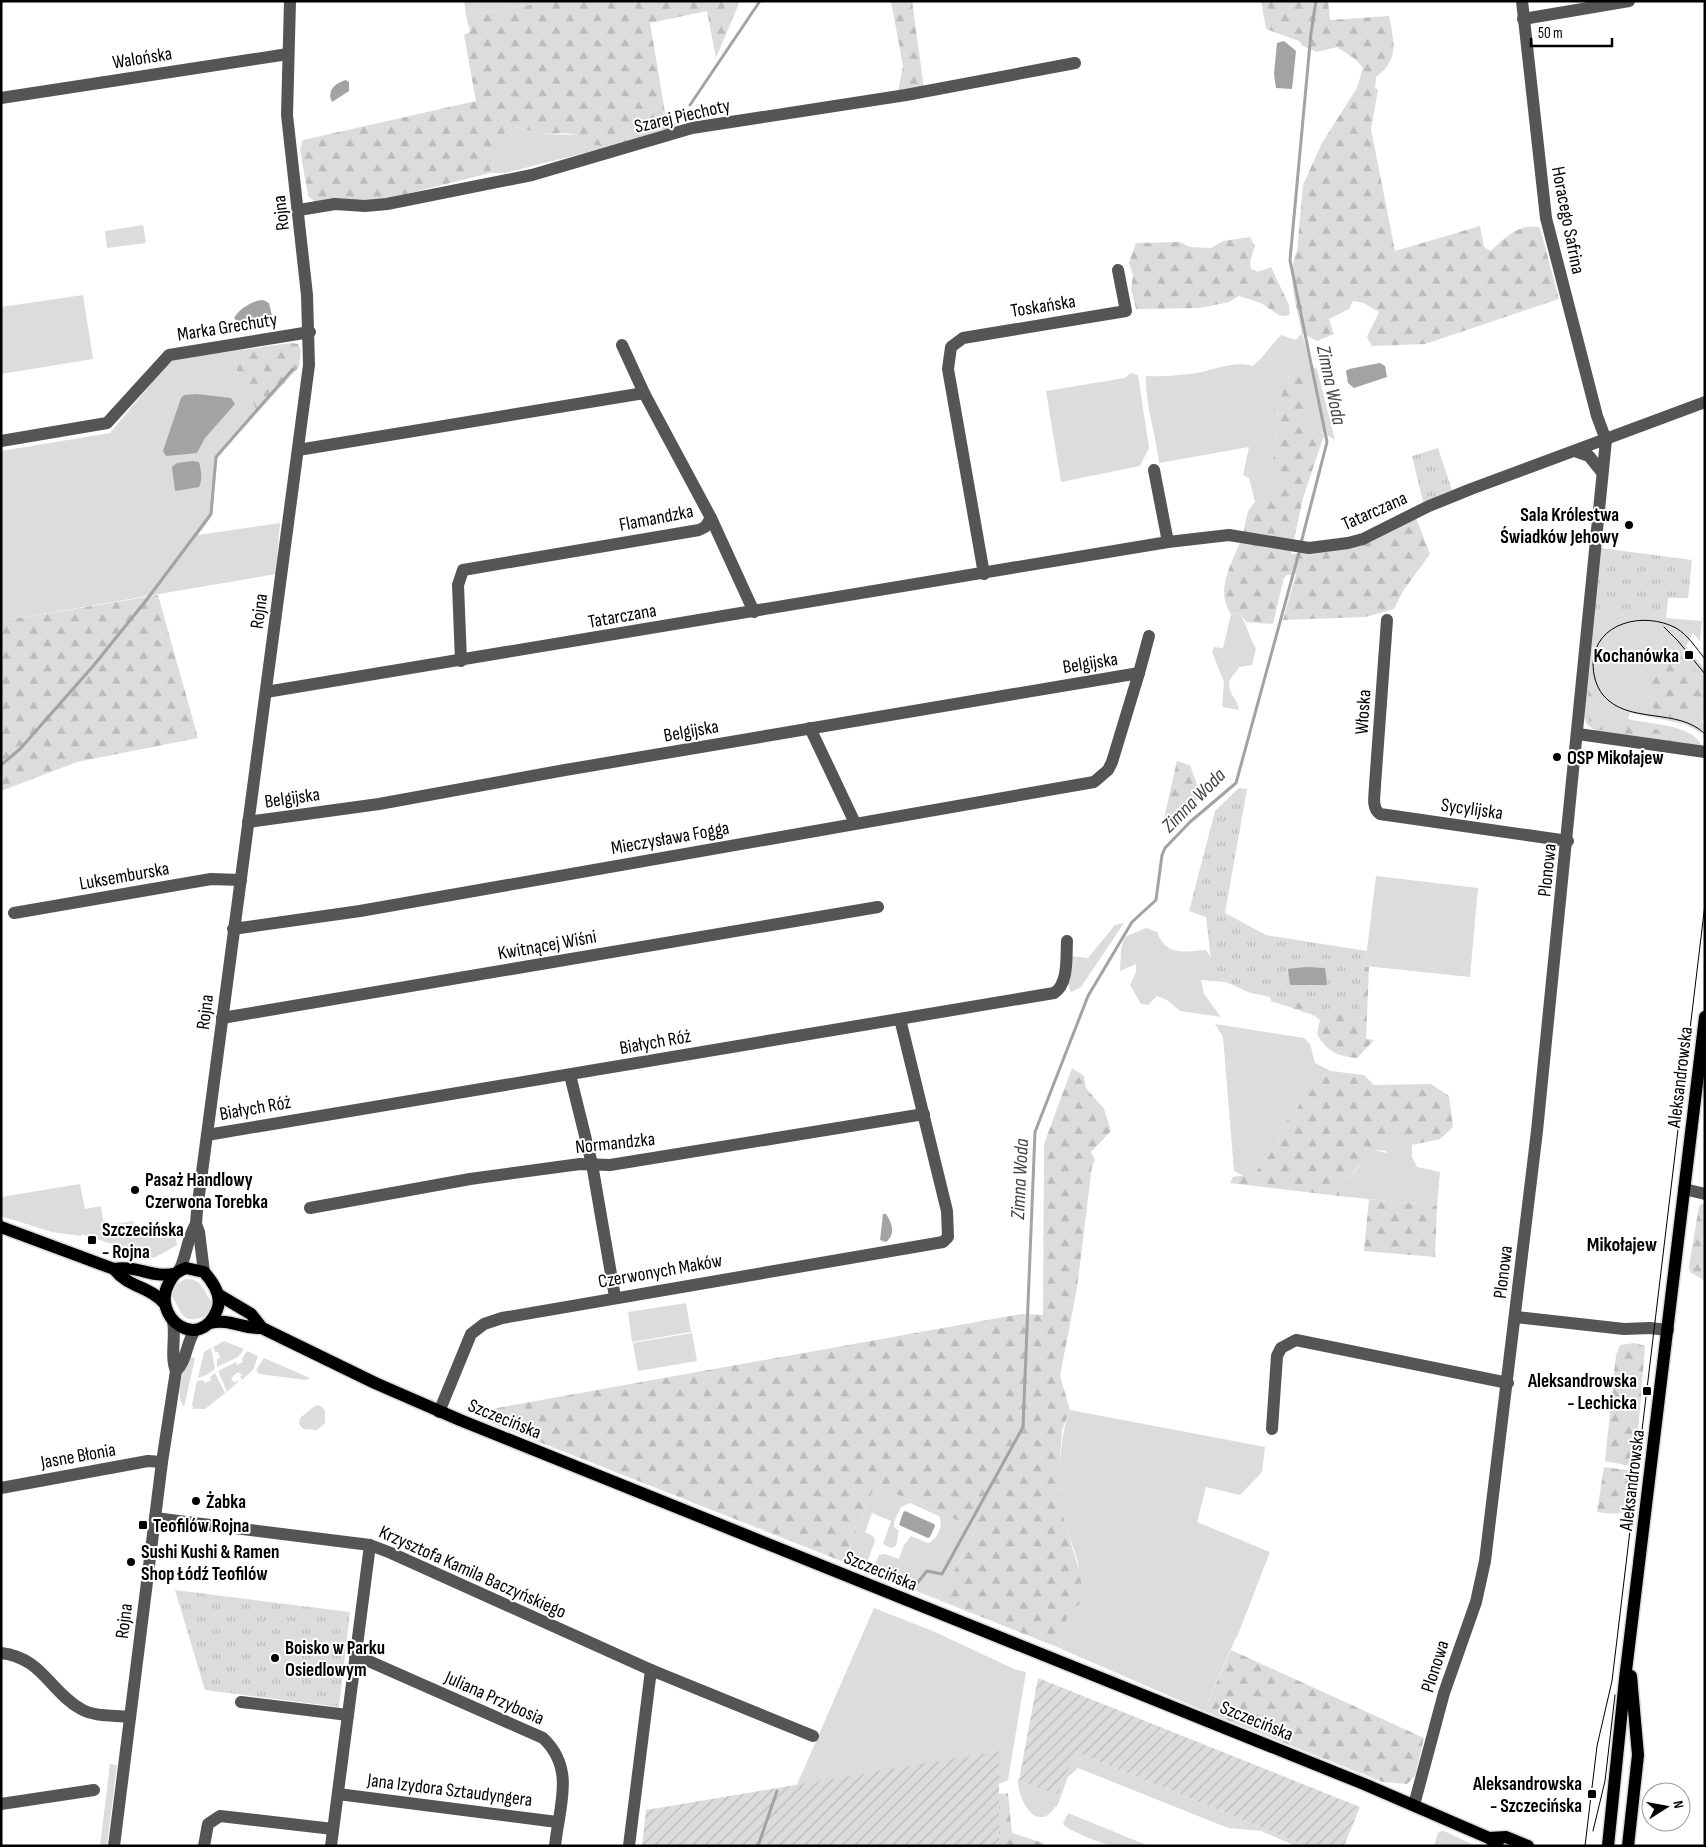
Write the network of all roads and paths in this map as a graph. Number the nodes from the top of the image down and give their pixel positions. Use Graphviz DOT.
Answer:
graph roads {
  1 [pos="290,1"];
  2 [pos="1522,1"];
  3 [pos="1629,1"];
  4 [pos="1523,20"];
  5 [pos="288,54"];
  6 [pos="1075,63"];
  7 [pos="1,98"];
  8 [pos="299,210"];
  9 [pos="1118,270"];
  10 [pos="310,332"];
  11 [pos="622,345"];
  12 [pos="644,393"];
  13 [pos="1705,402"];
  14 [pos="1606,440"];
  15 [pos="1,441"];
  16 [pos="298,450"];
  17 [pos="1575,451"];
  18 [pos="1154,470"];
  19 [pos="1601,470"];
  20 [pos="711,518"];
  21 [pos="1168,542"];
  22 [pos="984,574"];
  23 [pos="754,612"];
  24 [pos="1387,620"];
  25 [pos="1149,636"];
  26 [pos="461,661"];
  27 [pos="1139,673"];
  28 [pos="266,692"];
  29 [pos="810,728"];
  30 [pos="1578,734"];
  31 [pos="1705,752"];
  32 [pos="1108,770"];
  33 [pos="1374,807"];
  34 [pos="248,822"];
  35 [pos="855,823"];
  36 [pos="1568,840"];
  37 [pos="240,880"];
  38 [pos="878,907"];
  39 [pos="14,913"];
  40 [pos="234,929"];
  41 [pos="1067,941"];
  42 [pos="1705,1017"];
  43 [pos="222,1018"];
  44 [pos="900,1019"];
  45 [pos="1702,1069"];
  46 [pos="570,1075"];
  47 [pos="924,1114"];
  48 [pos="207,1135"];
  49 [pos="592,1164"];
  50 [pos="1684,1189"];
  51 [pos="1705,1194"];
  52 [pos="310,1208"];
  53 [pos="196,1224"];
  54 [pos="1,1228"];
  55 [pos="114,1270"];
  56 [pos="176,1272"];
  57 [pos="204,1272"];
  58 [pos="219,1294"];
  59 [pos="615,1297"];
  60 [pos="164,1302"];
  61 [pos="1516,1317"];
  62 [pos="174,1321"];
  63 [pos="210,1323"];
  64 [pos="262,1328"];
  65 [pos="195,1330"];
  66 [pos="1668,1330"];
  67 [pos="176,1371"];
  68 [pos="1508,1383"];
  69 [pos="439,1412"];
  70 [pos="1272,1429"];
  71 [pos="162,1462"];
  72 [pos="1,1488"];
  73 [pos="155,1518"];
  74 [pos="370,1546"];
  75 [pos="1630,1648"];
  76 [pos="1,1653"];
  77 [pos="355,1655"];
  78 [pos="651,1670"];
  79 [pos="241,1702"];
  80 [pos="348,1715"];
  81 [pos="130,1717"];
  82 [pos="813,1736"];
  83 [pos="94,1790"];
  84 [pos="338,1794"];
  85 [pos="1,1804"];
  86 [pos="1414,1805"];
  87 [pos="557,1822"];
  88 [pos="333,1829"];
  89 [pos="1494,1842"];
  90 [pos="114,1846"];
  91 [pos="204,1846"];
  92 [pos="331,1846"];
  93 [pos="555,1846"];
  94 [pos="629,1846"];
  95 [pos="1528,1846"];
  96 [pos="1608,1846"];
  97 [pos="1628,1846"];
  1 -- 5 [label="street, Rojna"];
  2 -- 4 [label="street, Horacego Safrina"];
  3 -- 4 [label="street"];
  4 -- 14 [label="street, Horacego Safrina"];
  5 -- 7 [label="street, Walońska"];
  5 -- 8 [label="street, Rojna"];
  6 -- 8 [label="street, Szarej Piechoty"];
  8 -- 10 [label="street, Rojna"];
  9 -- 22 [label="street, Toskańska"];
  10 -- 15 [label="street, Marka Grechuty"];
  10 -- 16 [label="street, Rojna"];
  11 -- 12 [label="street, Flamandzka"];
  12 -- 16 [label="street"];
  12 -- 20 [label="street, Flamandzka"];
  13 -- 14 [label="street, Tatarczana"];
  14 -- 17 [label="street, Tatarczana"];
  14 -- 19 [label="street, Plonowa"];
  16 -- 28 [label="street, Rojna"];
  17 -- 19 [label="street"];
  17 -- 21 [label="street, Tatarczana"];
  18 -- 21 [label="street"];
  19 -- 30 [label="street, Plonowa"];
  20 -- 23 [label="street"];
  20 -- 26 [label="street, Flamandzka"];
  21 -- 22 [label="street, Tatarczana"];
  22 -- 23 [label="street, Tatarczana"];
  23 -- 26 [label="street, Tatarczana"];
  24 -- 33 [label="street, Włoska"];
  25 -- 27 [label="street, Belgijska"];
  26 -- 28 [label="street, Tatarczana"];
  27 -- 29 [label="street, Belgijska"];
  27 -- 32 [label="street, Belgijska"];
  28 -- 34 [label="street, Rojna"];
  29 -- 34 [label="street, Belgijska"];
  29 -- 35 [label="street"];
  30 -- 31 [label="street"];
  30 -- 36 [label="street, Plonowa"];
  32 -- 35 [label="street, Mieczysława Fogga"];
  33 -- 36 [label="street, Sycylijska"];
  34 -- 37 [label="street, Rojna"];
  35 -- 40 [label="street, Mieczysława Fogga"];
  36 -- 61 [label="street, Plonowa"];
  37 -- 39 [label="street, Luksemburska"];
  37 -- 40 [label="street, Rojna"];
  38 -- 43 [label="street, Kwitnącej Wiśni"];
  40 -- 43 [label="street, Rojna"];
  41 -- 44 [label="street, Białych Róż"];
  42 -- 45 [label="main road, Aleksandrowska"];
  43 -- 48 [label="street, Rojna"];
  44 -- 46 [label="street, Białych Róż"];
  44 -- 47 [label="street"];
  45 -- 50 [label="main road, Aleksandrowska"];
  46 -- 48 [label="street, Białych Róż"];
  46 -- 49 [label="street"];
  47 -- 49 [label="street, Normandzka"];
  47 -- 59 [label="street, Czerwonych Maków"];
  48 -- 53 [label="street, Rojna"];
  49 -- 52 [label="street, Normandzka"];
  49 -- 59 [label="street"];
  50 -- 51 [label="street"];
  50 -- 66 [label="main road, Aleksandrowska"];
  53 -- 56 [label="street, Rojna"];
  53 -- 57 [label="street, Rojna"];
  54 -- 55 [label="main road"];
  55 -- 56 [label="main road"];
  55 -- 60 [label="main road"];
  56 -- 57 [label="main road"];
  56 -- 60 [label="main road"];
  57 -- 58 [label="main road"];
  58 -- 63 [label="main road"];
  58 -- 64 [label="main road, Szczecińska"];
  59 -- 69 [label="street, Czerwonych Maków"];
  60 -- 62 [label="main road"];
  61 -- 66 [label="street"];
  61 -- 68 [label="street, Plonowa"];
  62 -- 65 [label="main road"];
  62 -- 67 [label="street, Rojna"];
  63 -- 64 [label="main road, Szczecińska"];
  63 -- 65 [label="main road"];
  64 -- 69 [label="main road, Szczecińska"];
  65 -- 67 [label="street, Rojna"];
  66 -- 75 [label="main road, Aleksandrowska"];
  67 -- 71 [label="street, Rojna"];
  68 -- 70 [label="street"];
  68 -- 86 [label="street, Plonowa"];
  69 -- 86 [label="main road, Szczecińska"];
  71 -- 72 [label="street, Jasne Błonia"];
  71 -- 73 [label="street, Rojna"];
  73 -- 74 [label="street, Krzysztofa Kamila Baczyńskiego"];
  73 -- 81 [label="street, Rojna"];
  74 -- 77 [label="street"];
  74 -- 78 [label="street, Krzysztofa Kamila Baczyńskiego"];
  75 -- 96 [label="main road, Aleksandrowska"];
  75 -- 97 [label="main road, Aleksandrowska"];
  76 -- 81 [label="street"];
  77 -- 80 [label="street"];
  77 -- 87 [label="street, Juliana Przybosia"];
  78 -- 82 [label="street, Krzysztofa Kamila Baczyńskiego"];
  78 -- 94 [label="street"];
  79 -- 80 [label="street"];
  80 -- 84 [label="street"];
  81 -- 90 [label="street, Rojna"];
  83 -- 85 [label="street"];
  84 -- 87 [label="street, Jana Izydora Sztaudyngera"];
  84 -- 88 [label="street"];
  86 -- 89 [label="main road, Szczecińska"];
  87 -- 93 [label="street, Juliana Przybosia"];
  88 -- 91 [label="street"];
  88 -- 92 [label="street"];
  89 -- 95 [label="main road, Szczecińska"];
}
